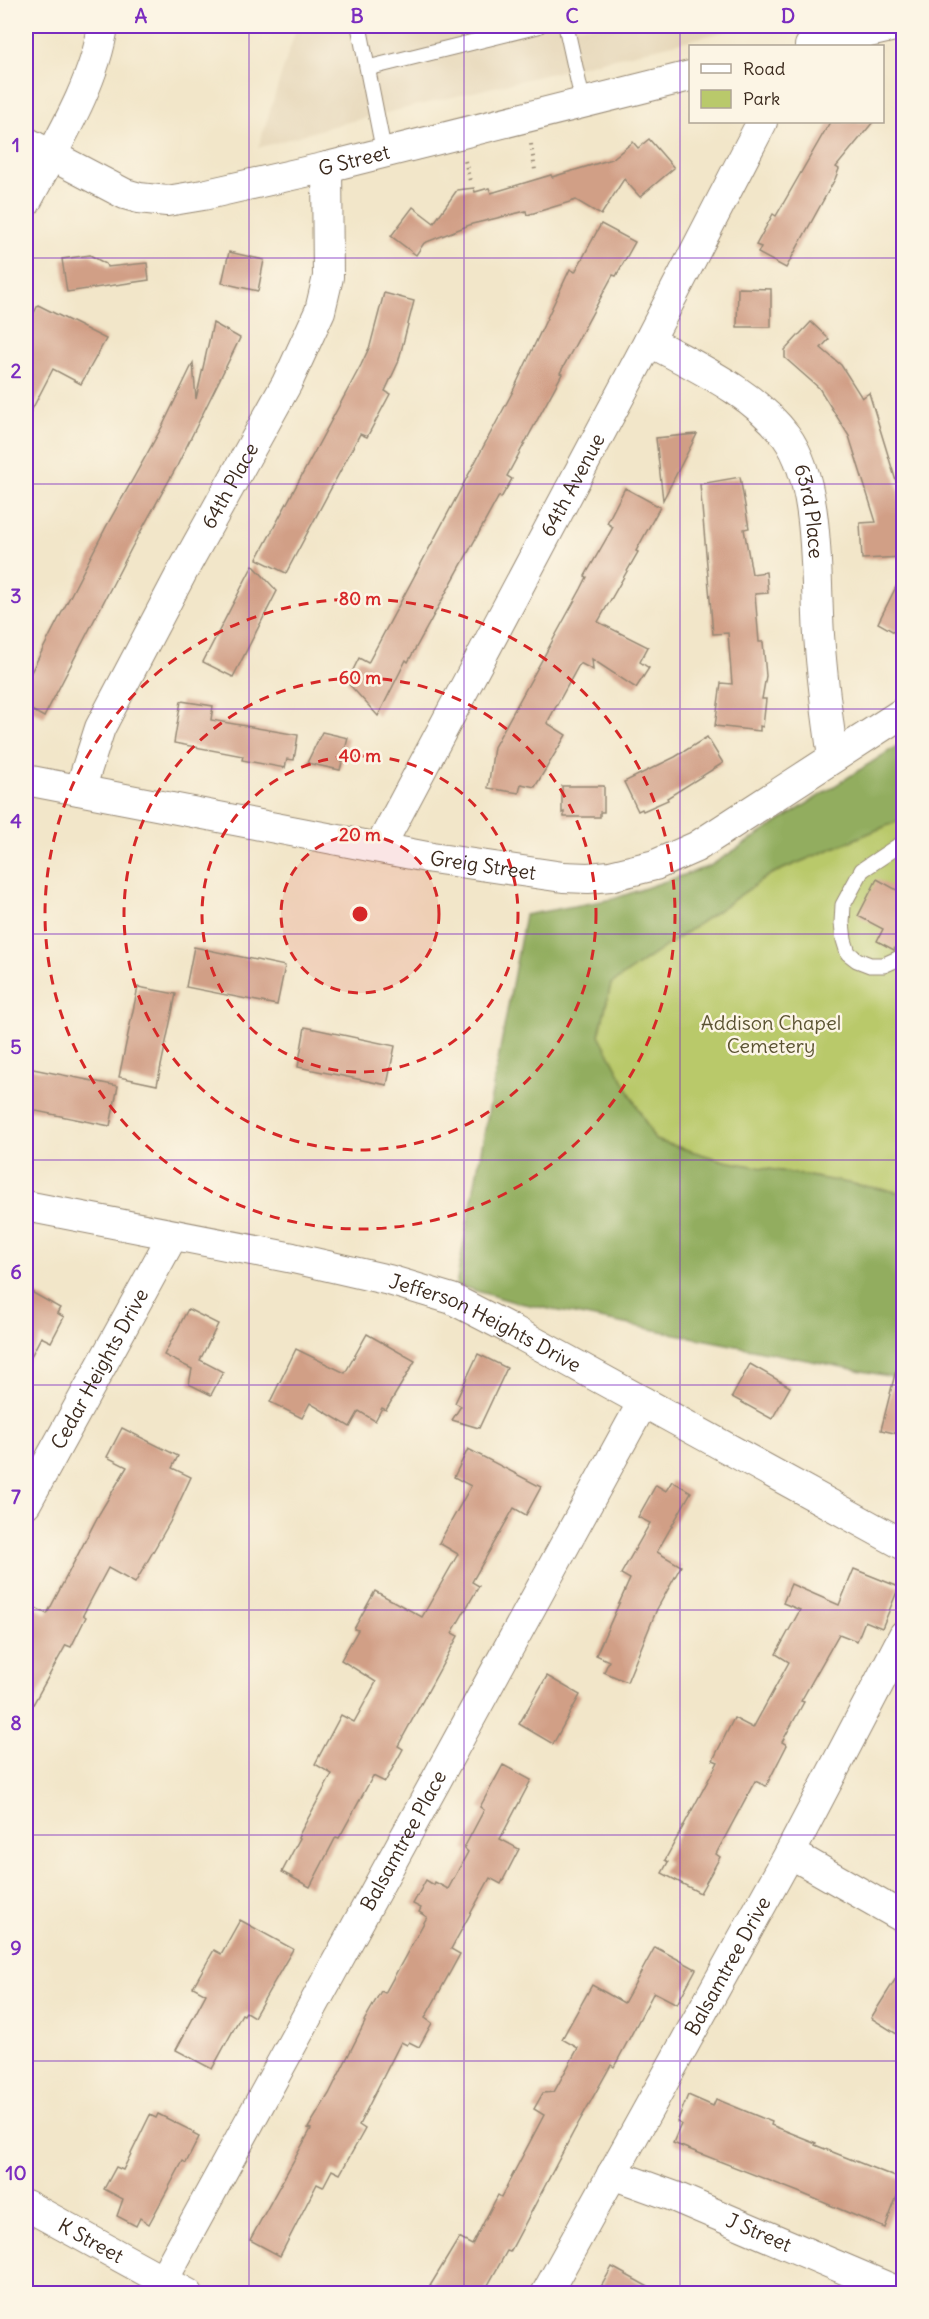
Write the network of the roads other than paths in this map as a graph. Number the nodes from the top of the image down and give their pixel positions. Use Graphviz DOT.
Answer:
graph roads {
  1 [pos="103,26"];
  2 [pos="359,26"];
  3 [pos="538,26"];
  4 [pos="566,26"];
  5 [pos="895,26"];
  6 [pos="852,31"];
  7 [pos="813,45"];
  8 [pos="368,68"];
  9 [pos="689,76"];
  10 [pos="583,103"];
  11 [pos="761,123"];
  12 [pos="38,148"];
  13 [pos="384,153"];
  14 [pos="327,167"];
  15 [pos="26,202"];
  16 [pos="649,341"];
  17 [pos="903,712"];
  18 [pos="833,757"];
  19 [pos="26,780"];
  20 [pos="80,790"];
  21 [pos="903,842"];
  22 [pos="380,847"];
  23 [pos="903,956"];
  24 [pos="26,1206"];
  25 [pos="173,1235"];
  26 [pos="643,1402"];
  27 [pos="26,1503"];
  28 [pos="903,1545"];
  29 [pos="903,1635"];
  30 [pos="789,1852"];
  31 [pos="903,1918"];
  32 [pos="612,2174"];
  33 [pos="26,2205"];
  34 [pos="176,2287"];
  35 [pos="546,2294"];
  36 [pos="903,2294"];
  1 -- 12 [label="street"];
  2 -- 8 [label="lane"];
  3 -- 8 [label="lane"];
  4 -- 10 [label="lane"];
  5 -- 6 [label="street"];
  6 -- 7 [label="street"];
  8 -- 13 [label="lane"];
  9 -- 10 [label="street, G Street"];
  10 -- 13 [label="street, G Street"];
  11 -- 16 [label="street, 64th Avenue"];
  12 -- 14 [label="street, G Street"];
  12 -- 15 [label="street"];
  13 -- 14 [label="street, G Street"];
  14 -- 20 [label="street, 64th Place"];
  16 -- 18 [label="street, 63rd Place"];
  16 -- 22 [label="street, 64th Avenue"];
  17 -- 18 [label="street, Greig Street"];
  18 -- 22 [label="street, Greig Street"];
  19 -- 20 [label="street, Greig Street"];
  20 -- 22 [label="street, Greig Street"];
  21 -- 23 [label="lane"];
  24 -- 25 [label="street, Jefferson Heights Drive"];
  25 -- 26 [label="street, Jefferson Heights Drive"];
  25 -- 27 [label="street, Cedar Heights Drive"];
  26 -- 28 [label="street, Jefferson Heights Drive"];
  26 -- 34 [label="street, Balsamtree Place"];
  29 -- 30 [label="street, Balsamtree Drive"];
  30 -- 31 [label="street"];
  30 -- 32 [label="street, Balsamtree Drive"];
  32 -- 35 [label="street, Balsamtree Drive"];
  32 -- 36 [label="street, J Street"];
  33 -- 34 [label="street, K Street"];
}
